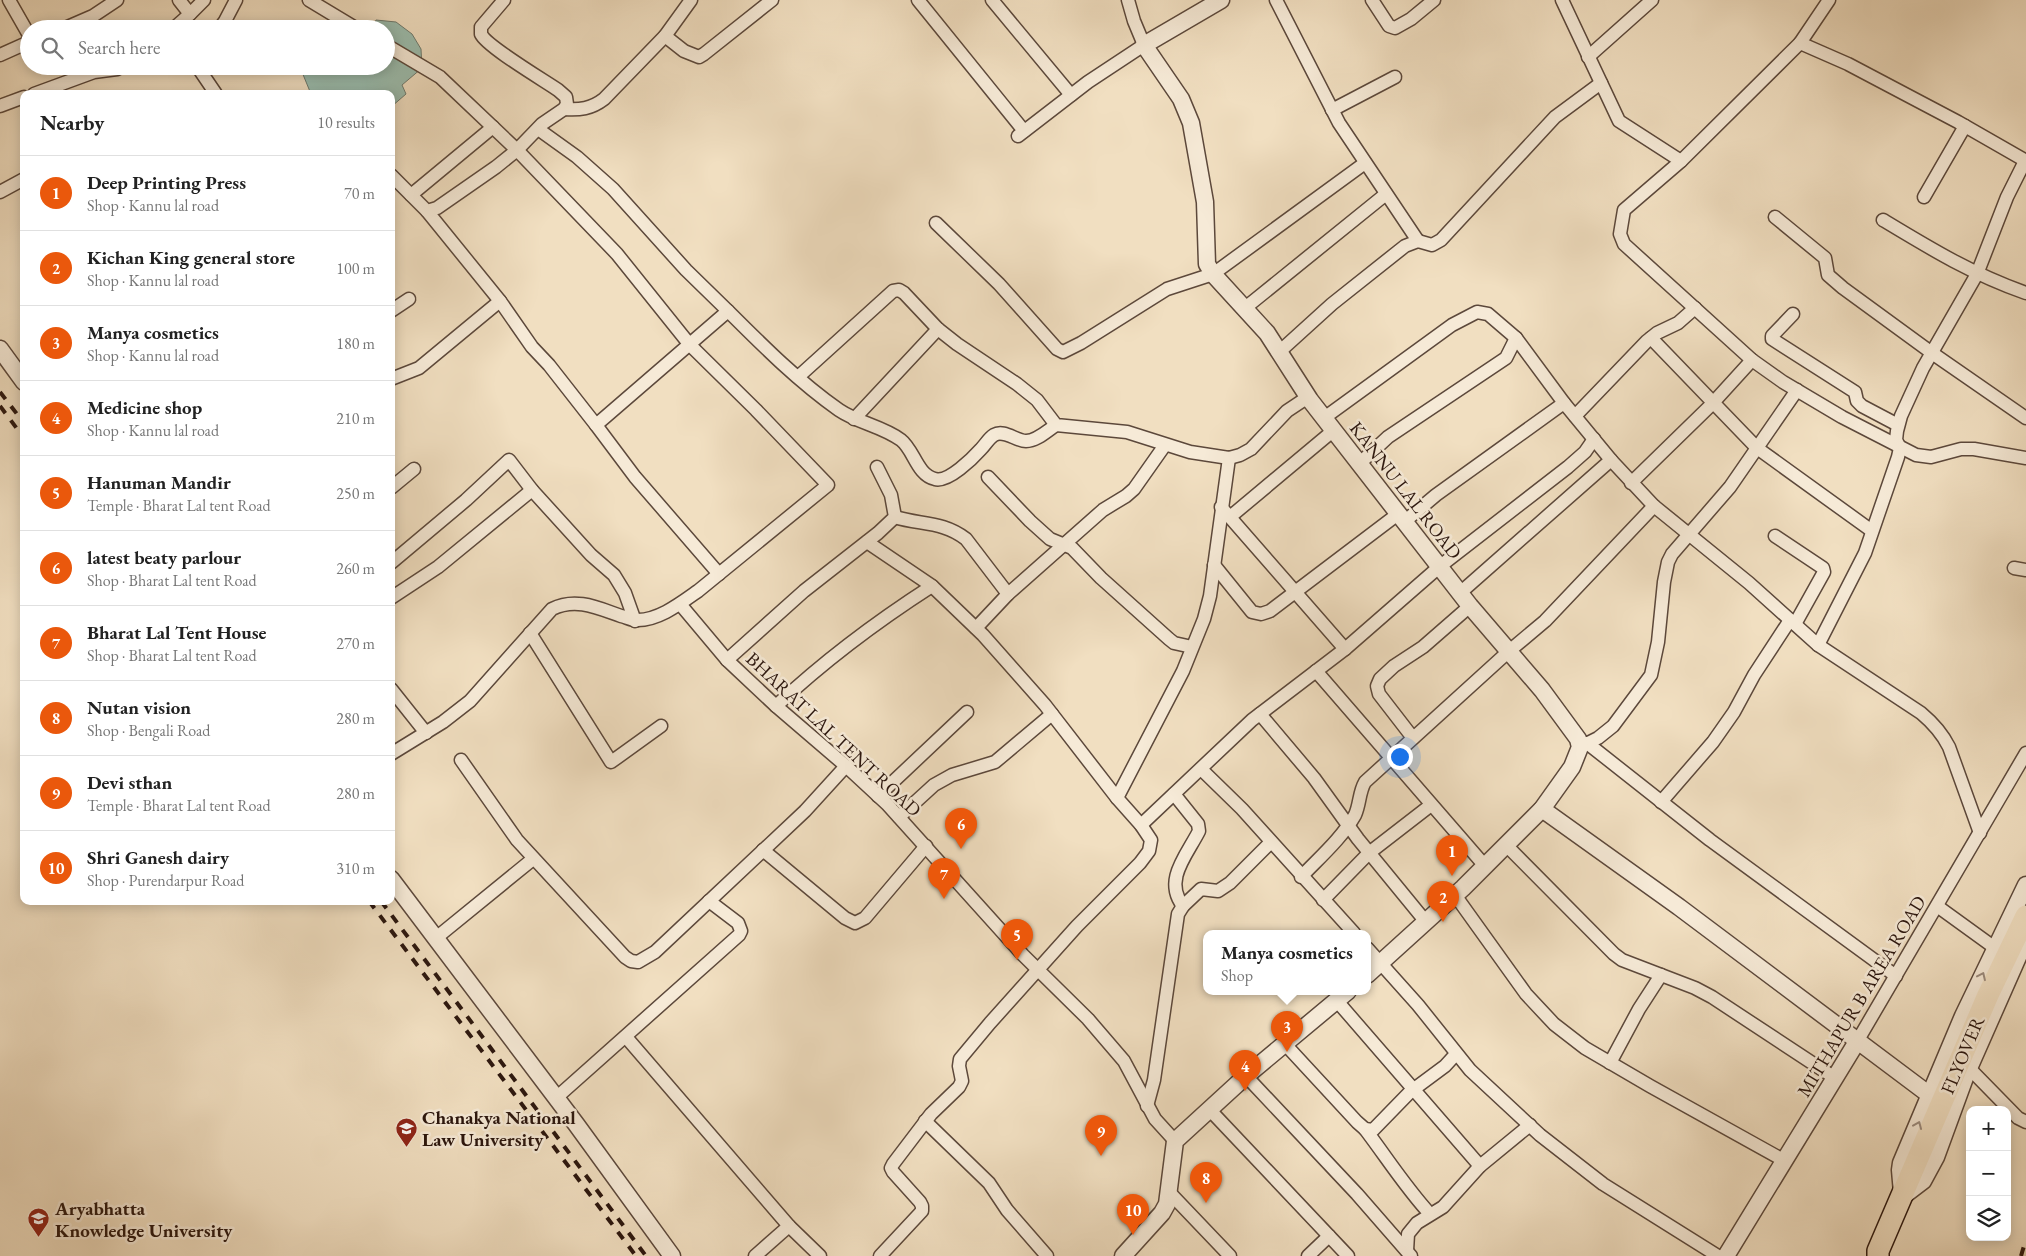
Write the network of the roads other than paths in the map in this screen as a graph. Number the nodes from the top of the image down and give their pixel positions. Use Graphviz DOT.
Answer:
graph roads {
  1 [pos="9,0"];
  2 [pos="117,0"];
  3 [pos="179,0"];
  4 [pos="204,0"];
  5 [pos="236,0"];
  6 [pos="308,0"];
  7 [pos="504,0"];
  8 [pos="692,0"];
  9 [pos="772,0"];
  10 [pos="918,0"];
  11 [pos="992,0"];
  12 [pos="1128,0"];
  13 [pos="1221,0"];
  14 [pos="1276,0"];
  15 [pos="1372,0"];
  16 [pos="1434,0"];
  17 [pos="1562,0"];
  18 [pos="1829,0"];
  19 [pos="1644,3"];
  20 [pos="190,14"];
  21 [pos="20,20"];
  22 [pos="84,20"];
  23 [pos="183,20"];
  24 [pos="226,20"];
  25 [pos="342,20"];
  26 [pos="665,36"];
  27 [pos="1800,43"];
  28 [pos="1144,45"];
  29 [pos="20,46"];
  30 [pos="395,50"];
  31 [pos="0,55"];
  32 [pos="1588,57"];
  33 [pos="86,75"];
  34 [pos="203,75"];
  35 [pos="1395,77"];
  36 [pos="1601,83"];
  37 [pos="45,90"];
  38 [pos="213,90"];
  39 [pos="1071,95"];
  40 [pos="20,98"];
  41 [pos="0,106"];
  42 [pos="564,109"];
  43 [pos="1332,110"];
  44 [pos="1965,126"];
  45 [pos="493,127"];
  46 [pos="538,129"];
  47 [pos="517,150"];
  48 [pos="1681,161"];
  49 [pos="2026,161"];
  50 [pos="1365,163"];
  51 [pos="395,179"];
  52 [pos="20,181"];
  53 [pos="0,192"];
  54 [pos="1386,194"];
  55 [pos="411,195"];
  56 [pos="1924,197"];
  57 [pos="427,210"];
  58 [pos="1774,216"];
  59 [pos="1883,220"];
  60 [pos="936,223"];
  61 [pos="1418,241"];
  62 [pos="1212,274"];
  63 [pos="1977,274"];
  64 [pos="2026,293"];
  65 [pos="409,299"];
  66 [pos="500,301"];
  67 [pos="395,308"];
  68 [pos="1244,308"];
  69 [pos="1695,308"];
  70 [pos="728,311"];
  71 [pos="1793,314"];
  72 [pos="938,329"];
  73 [pos="1516,338"];
  74 [pos="1651,338"];
  75 [pos="690,346"];
  76 [pos="0,349"];
  77 [pos="1278,353"];
  78 [pos="1932,353"];
  79 [pos="1752,360"];
  80 [pos="20,376"];
  81 [pos="395,377"];
  82 [pos="798,377"];
  83 [pos="1797,390"];
  84 [pos="1308,397"];
  85 [pos="1714,402"];
  86 [pos="1564,403"];
  87 [pos="1575,416"];
  88 [pos="2026,418"];
  89 [pos="854,419"];
  90 [pos="1329,424"];
  91 [pos="1056,425"];
  92 [pos="596,426"];
  93 [pos="1898,426"];
  94 [pos="1594,439"];
  95 [pos="1165,445"];
  96 [pos="1757,448"];
  97 [pos="1900,448"];
  98 [pos="1229,458"];
  99 [pos="2026,458"];
  100 [pos="1611,460"];
  101 [pos="1359,464"];
  102 [pos="877,467"];
  103 [pos="414,469"];
  104 [pos="988,477"];
  105 [pos="1631,483"];
  106 [pos="395,485"];
  107 [pos="532,490"];
  108 [pos="1654,506"];
  109 [pos="1221,507"];
  110 [pos="895,517"];
  111 [pos="1230,517"];
  112 [pos="1401,518"];
  113 [pos="1872,531"];
  114 [pos="1690,535"];
  115 [pos="1775,536"];
  116 [pos="867,542"];
  117 [pos="1063,545"];
  118 [pos="395,561"];
  119 [pos="1214,565"];
  120 [pos="1439,566"];
  121 [pos="719,574"];
  122 [pos="932,586"];
  123 [pos="1296,592"];
  124 [pos="1008,594"];
  125 [pos="395,595"];
  126 [pos="1465,599"];
  127 [pos="680,604"];
  128 [pos="635,620"];
  129 [pos="1793,622"];
  130 [pos="976,628"];
  131 [pos="530,633"];
  132 [pos="1818,645"];
  133 [pos="1192,647"];
  134 [pos="1345,649"];
  135 [pos="1508,652"];
  136 [pos="728,660"];
  137 [pos="1316,671"];
  138 [pos="395,694"];
  139 [pos="776,706"];
  140 [pos="967,712"];
  141 [pos="1052,714"];
  142 [pos="1260,714"];
  143 [pos="661,726"];
  144 [pos="426,733"];
  145 [pos="1413,738"];
  146 [pos="1583,745"];
  147 [pos="395,752"];
  148 [pos="2026,753"];
  149 [pos="1390,759"];
  150 [pos="461,760"];
  151 [pos="846,766"];
  152 [pos="1201,769"];
  153 [pos="1174,794"];
  154 [pos="878,796"];
  155 [pos="1117,798"];
  156 [pos="1661,802"];
  157 [pos="1431,805"];
  158 [pos="1542,809"];
  159 [pos="898,817"];
  160 [pos="1141,825"];
  161 [pos="1348,825"];
  162 [pos="1980,833"];
  163 [pos="1271,842"];
  164 [pos="1506,845"];
  165 [pos="926,846"];
  166 [pos="763,850"];
  167 [pos="1369,852"];
  168 [pos="533,858"];
  169 [pos="1485,866"];
  170 [pos="1301,877"];
  171 [pos="395,884"];
  172 [pos="2026,885"];
  173 [pos="1455,895"];
  174 [pos="1323,900"];
  175 [pos="709,901"];
  176 [pos="1183,906"];
  177 [pos="1937,906"];
  178 [pos="2026,916"];
  179 [pos="1426,922"];
  180 [pos="1351,930"];
  181 [pos="436,938"];
  182 [pos="2026,939"];
  183 [pos="1995,948"];
  184 [pos="1371,952"];
  185 [pos="1381,962"];
  186 [pos="1038,970"];
  187 [pos="1371,971"];
  188 [pos="1661,975"];
  189 [pos="1896,976"];
  190 [pos="1343,996"];
  191 [pos="626,1037"];
  192 [pos="1858,1040"];
  193 [pos="1284,1043"];
  194 [pos="1456,1054"];
  195 [pos="1610,1063"];
  196 [pos="1969,1068"];
  197 [pos="1246,1076"];
  198 [pos="1836,1078"];
  199 [pos="1413,1090"];
  200 [pos="1930,1096"];
  201 [pos="556,1098"];
  202 [pos="1147,1106"];
  203 [pos="1209,1109"];
  204 [pos="925,1121"];
  205 [pos="2026,1122"];
  206 [pos="1530,1125"];
  207 [pos="1365,1129"];
  208 [pos="1175,1141"];
  209 [pos="1785,1161"];
  210 [pos="1480,1166"];
  211 [pos="1169,1192"];
  212 [pos="1902,1197"];
  213 [pos="1430,1214"];
  214 [pos="789,1226"];
  215 [pos="1329,1236"];
  216 [pos="1409,1253"];
  217 [pos="1876,1254"];
  218 [pos="1125,1255"];
  219 [pos="672,1256"];
  220 [pos="755,1256"];
  221 [pos="820,1256"];
  222 [pos="880,1256"];
  223 [pos="1047,1256"];
  224 [pos="1230,1256"];
  225 [pos="1308,1256"];
  226 [pos="1348,1256"];
  227 [pos="1718,1256"];
  228 [pos="1726,1256"];
  1 -- 21 [label="street"];
  2 -- 22 [label="street"];
  3 -- 20 [label="street"];
  4 -- 20 [label="street"];
  5 -- 24 [label="street"];
  6 -- 25 [label="street"];
  7 -- 42 [label="street"];
  8 -- 26 [label="street"];
  9 -- 26 [label="street"];
  10 -- 39 [label="street"];
  11 -- 39 [label="street"];
  12 -- 28 [label="street"];
  13 -- 28 [label="street"];
  14 -- 43 [label="street"];
  15 -- 16 [label="street"];
  17 -- 32 [label="street"];
  18 -- 27 [label="street"];
  19 -- 32 [label="street"];
  20 -- 23 [label="street"];
  26 -- 42 [label="street"];
  27 -- 44 [label="street"];
  27 -- 48 [label="street"];
  28 -- 39 [label="street"];
  28 -- 62 [label="street, KANNU LAL ROAD"];
  29 -- 31 [label="street"];
  30 -- 45 [label="street"];
  32 -- 36 [label="street"];
  33 -- 37 [label="street"];
  34 -- 38 [label="street"];
  35 -- 43 [label="street"];
  36 -- 48 [label="street"];
  36 -- 61 [label="street"];
  40 -- 41 [label="street"];
  42 -- 46 [label="street"];
  43 -- 50 [label="street"];
  44 -- 49 [label="street"];
  44 -- 56 [label="street"];
  45 -- 47 [label="street"];
  45 -- 55 [label="street"];
  46 -- 47 [label="street"];
  46 -- 70 [label="street"];
  47 -- 57 [label="street"];
  47 -- 75 [label="street"];
  48 -- 69 [label="street"];
  49 -- 63 [label="street"];
  50 -- 54 [label="street"];
  50 -- 62 [label="street"];
  51 -- 55 [label="street"];
  52 -- 53 [label="street"];
  54 -- 61 [label="street"];
  54 -- 68 [label="street"];
  55 -- 57 [label="street"];
  57 -- 66 [label="street"];
  58 -- 78 [label="street"];
  59 -- 63 [label="street"];
  60 -- 62 [label="street"];
  61 -- 77 [label="street"];
  62 -- 68 [label="street, KANNU LAL ROAD"];
  63 -- 64 [label="street"];
  63 -- 78 [label="street"];
  65 -- 67 [label="street"];
  66 -- 81 [label="street"];
  66 -- 92 [label="street"];
  68 -- 77 [label="street, KANNU LAL ROAD"];
  69 -- 74 [label="street"];
  69 -- 79 [label="street"];
  70 -- 75 [label="street"];
  70 -- 82 [label="street"];
  71 -- 93 [label="street"];
  72 -- 82 [label="street"];
  72 -- 89 [label="street"];
  72 -- 91 [label="street"];
  73 -- 86 [label="street"];
  73 -- 90 [label="street"];
  73 -- 101 [label="street"];
  74 -- 85 [label="street"];
  74 -- 87 [label="street"];
  75 -- 92 [label="street"];
  75 -- 121 [label="street"];
  76 -- 80 [label="street"];
  77 -- 84 [label="street, KANNU LAL ROAD"];
  78 -- 88 [label="street"];
  78 -- 93 [label="street"];
  79 -- 83 [label="street"];
  79 -- 85 [label="street"];
  82 -- 89 [label="street"];
  83 -- 96 [label="street"];
  83 -- 97 [label="street"];
  84 -- 90 [label="street, KANNU LAL ROAD"];
  84 -- 98 [label="street"];
  85 -- 96 [label="street"];
  85 -- 105 [label="street"];
  86 -- 87 [label="street"];
  86 -- 112 [label="street"];
  87 -- 94 [label="street"];
  89 -- 91 [label="street"];
  90 -- 101 [label="street, KANNU LAL ROAD"];
  90 -- 111 [label="street"];
  91 -- 95 [label="street"];
  92 -- 121 [label="street"];
  93 -- 97 [label="street"];
  94 -- 100 [label="street"];
  94 -- 120 [label="street"];
  95 -- 98 [label="street"];
  95 -- 117 [label="street"];
  96 -- 113 [label="street"];
  96 -- 114 [label="street"];
  97 -- 99 [label="street"];
  97 -- 113 [label="street"];
  98 -- 109 [label="street"];
  100 -- 105 [label="street"];
  100 -- 126 [label="street"];
  101 -- 112 [label="street, KANNU LAL ROAD"];
  102 -- 110 [label="street"];
  103 -- 106 [label="street"];
  104 -- 117 [label="street"];
  105 -- 108 [label="street"];
  107 -- 118 [label="street"];
  107 -- 125 [label="street"];
  107 -- 128 [label="street"];
  108 -- 114 [label="street"];
  108 -- 135 [label="street"];
  109 -- 111 [label="street"];
  109 -- 119 [label="street"];
  110 -- 116 [label="street"];
  110 -- 124 [label="street"];
  111 -- 123 [label="street"];
  112 -- 120 [label="street, KANNU LAL ROAD"];
  112 -- 123 [label="street"];
  113 -- 132 [label="street"];
  114 -- 129 [label="street"];
  114 -- 146 [label="street"];
  115 -- 129 [label="street"];
  116 -- 122 [label="street"];
  116 -- 136 [label="street"];
  117 -- 124 [label="street"];
  117 -- 133 [label="street"];
  119 -- 123 [label="street"];
  119 -- 133 [label="street"];
  120 -- 126 [label="street, KANNU LAL ROAD"];
  120 -- 134 [label="street"];
  121 -- 127 [label="street"];
  122 -- 130 [label="street"];
  122 -- 139 [label="street"];
  123 -- 134 [label="street"];
  124 -- 130 [label="street"];
  126 -- 135 [label="street, KANNU LAL ROAD"];
  126 -- 145 [label="street"];
  127 -- 128 [label="street"];
  127 -- 136 [label="street, BHARAT LAL TENT ROAD"];
  128 -- 131 [label="street"];
  129 -- 132 [label="street"];
  129 -- 156 [label="street"];
  130 -- 141 [label="street"];
  131 -- 143 [label="street"];
  131 -- 144 [label="street"];
  132 -- 162 [label="street"];
  133 -- 155 [label="street"];
  134 -- 137 [label="street"];
  135 -- 145 [label="street"];
  135 -- 146 [label="street, KANNU LAL ROAD"];
  136 -- 139 [label="street, BHARAT LAL TENT ROAD"];
  137 -- 142 [label="street"];
  137 -- 149 [label="street"];
  138 -- 144 [label="street"];
  139 -- 151 [label="street, BHARAT LAL TENT ROAD"];
  140 -- 154 [label="street"];
  141 -- 155 [label="street"];
  141 -- 159 [label="street"];
  142 -- 152 [label="street"];
  142 -- 161 [label="street"];
  144 -- 147 [label="street"];
  145 -- 149 [label="street"];
  146 -- 156 [label="street"];
  146 -- 158 [label="street"];
  148 -- 162 [label="street, MITHAPUR B AREA ROAD"];
  149 -- 157 [label="street"];
  149 -- 161 [label="street"];
  150 -- 168 [label="street"];
  151 -- 154 [label="street, BHARAT LAL TENT ROAD"];
  151 -- 166 [label="street"];
  152 -- 153 [label="street"];
  152 -- 163 [label="street"];
  153 -- 160 [label="street"];
  153 -- 176 [label="street"];
  154 -- 159 [label="street, BHARAT LAL TENT ROAD"];
  155 -- 160 [label="street"];
  156 -- 189 [label="street"];
  157 -- 167 [label="street"];
  157 -- 169 [label="street"];
  158 -- 164 [label="street"];
  158 -- 192 [label="street"];
  159 -- 165 [label="street, BHARAT LAL TENT ROAD"];
  160 -- 186 [label="street"];
  161 -- 167 [label="street"];
  161 -- 170 [label="street"];
  162 -- 177 [label="street, MITHAPUR B AREA ROAD"];
  163 -- 170 [label="street"];
  163 -- 176 [label="street"];
  164 -- 169 [label="street"];
  164 -- 188 [label="street"];
  165 -- 166 [label="street"];
  165 -- 186 [label="street, BHARAT LAL TENT ROAD"];
  166 -- 175 [label="street"];
  167 -- 174 [label="street"];
  167 -- 179 [label="street"];
  168 -- 175 [label="street"];
  168 -- 181 [label="street"];
  169 -- 173 [label="street"];
  170 -- 174 [label="street"];
  171 -- 181 [label="street"];
  172 -- 183 [label="street"];
  173 -- 179 [label="street"];
  173 -- 195 [label="street"];
  174 -- 180 [label="street"];
  175 -- 191 [label="street"];
  176 -- 202 [label="street"];
  177 -- 183 [label="street"];
  177 -- 189 [label="street, MITHAPUR B AREA ROAD"];
  178 -- 212 [label="highway, FLYOVER"];
  179 -- 185 [label="street"];
  181 -- 201 [label="street"];
  182 -- 196 [label="street"];
  200 -- 183 [label="street, one-way"];
  184 -- 185 [label="street"];
  185 -- 187 [label="street"];
  185 -- 194 [label="street"];
  186 -- 202 [label="street, BHARAT LAL TENT ROAD"];
  186 -- 204 [label="street"];
  188 -- 195 [label="street"];
  188 -- 198 [label="street"];
  189 -- 192 [label="street, MITHAPUR B AREA ROAD"];
  190 -- 193 [label="street"];
  190 -- 199 [label="street"];
  191 -- 201 [label="street"];
  191 -- 214 [label="street"];
  192 -- 198 [label="street, MITHAPUR B AREA ROAD"];
  192 -- 200 [label="street"];
  193 -- 197 [label="street"];
  193 -- 207 [label="street"];
  194 -- 199 [label="street"];
  194 -- 206 [label="street"];
  195 -- 209 [label="street"];
  196 -- 205 [label="street"];
  196 -- 212 [label="street"];
  197 -- 203 [label="street"];
  197 -- 216 [label="street"];
  198 -- 209 [label="street, MITHAPUR B AREA ROAD"];
  199 -- 207 [label="street"];
  199 -- 210 [label="street"];
  212 -- 200 [label="street, one-way"];
  201 -- 219 [label="street"];
  202 -- 208 [label="street, BHARAT LAL TENT ROAD"];
  203 -- 208 [label="street"];
  203 -- 215 [label="street"];
  204 -- 222 [label="street"];
  204 -- 223 [label="street"];
  206 -- 210 [label="street"];
  206 -- 227 [label="street"];
  207 -- 213 [label="street"];
  208 -- 211 [label="street"];
  209 -- 228 [label="street, MITHAPUR B AREA ROAD"];
  210 -- 213 [label="street"];
  211 -- 218 [label="street"];
  211 -- 224 [label="street"];
  212 -- 217 [label="highway, FLYOVER"];
  213 -- 216 [label="street"];
  214 -- 220 [label="street"];
  214 -- 221 [label="street"];
  215 -- 225 [label="street"];
  215 -- 226 [label="street"];
}
